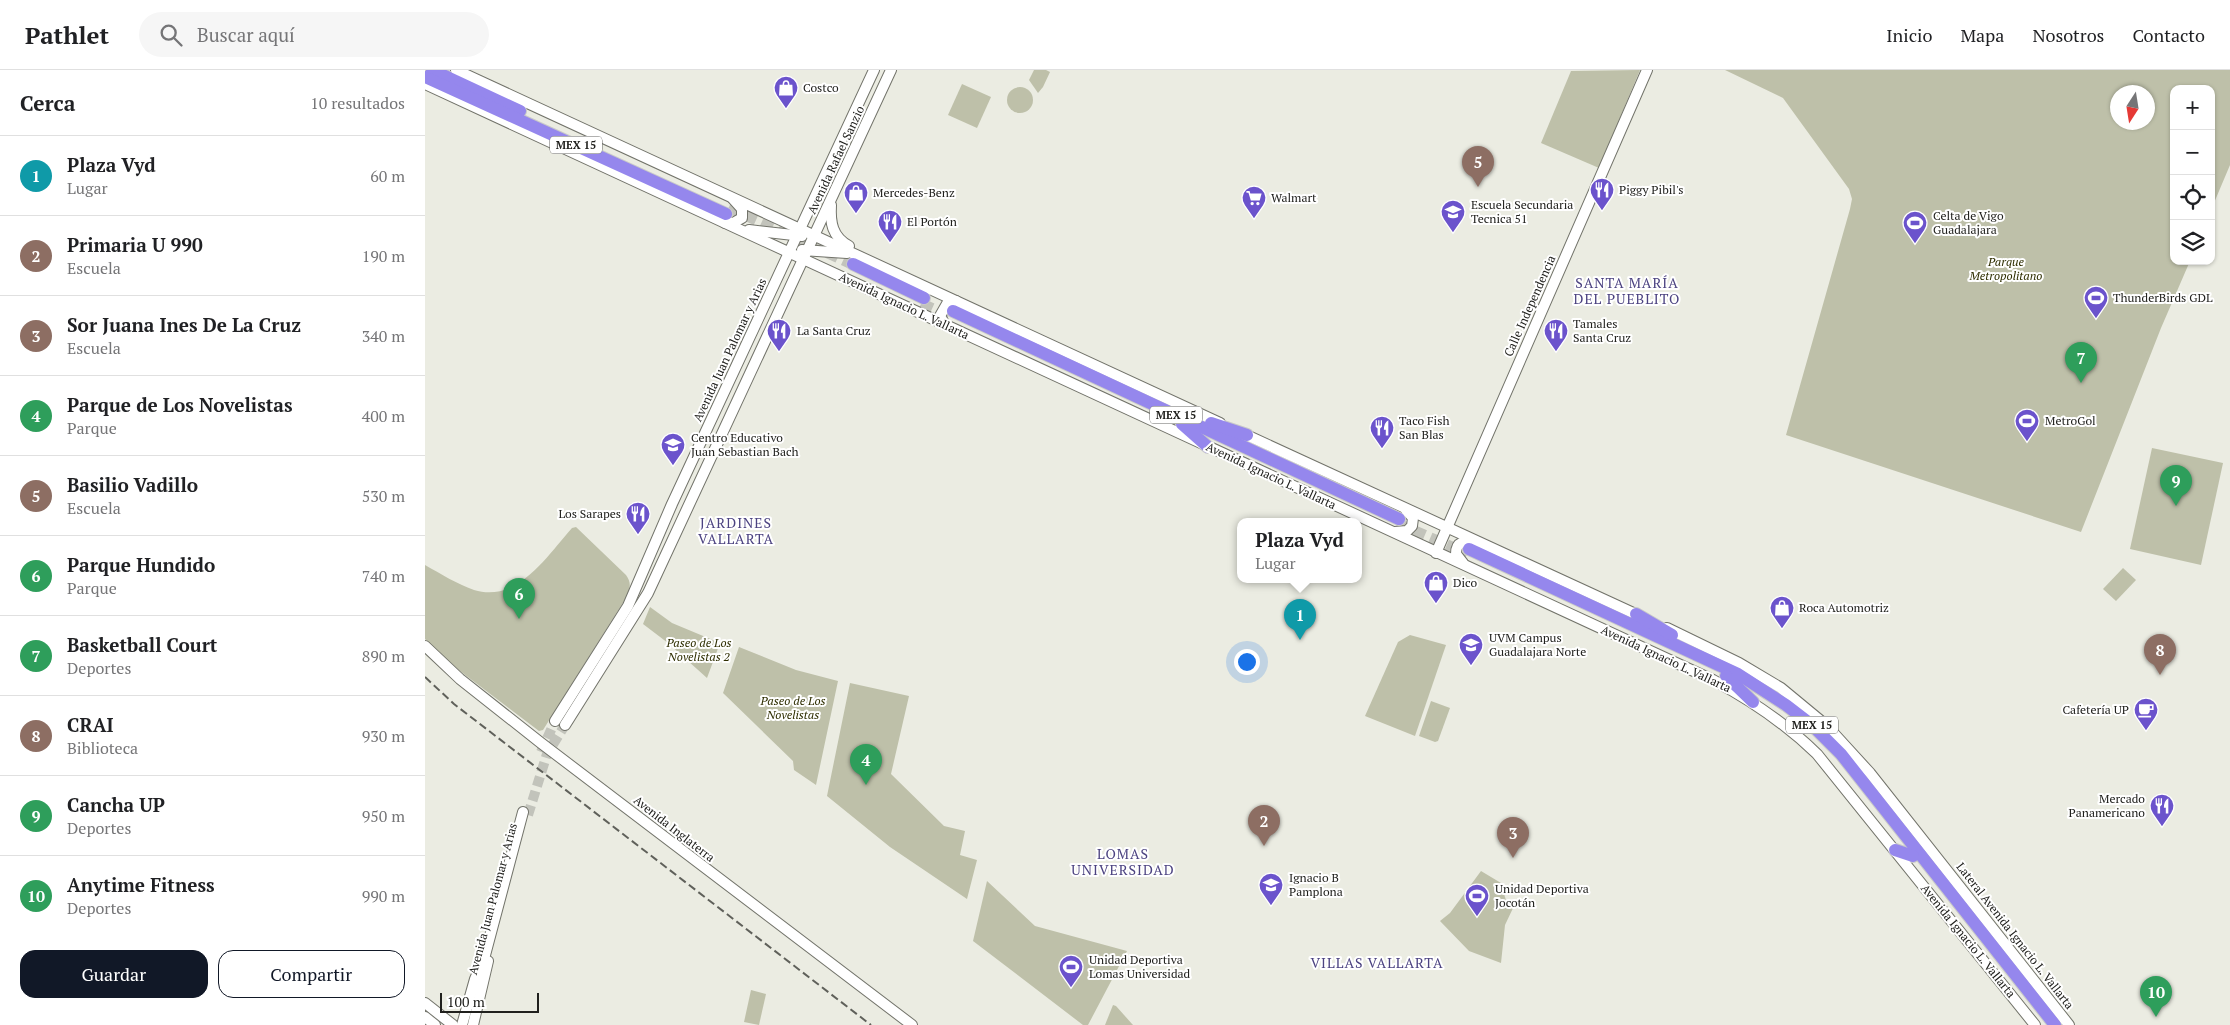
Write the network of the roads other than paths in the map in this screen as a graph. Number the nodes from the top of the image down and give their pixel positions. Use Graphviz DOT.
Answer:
graph roads {
  1 [pos="432,70"];
  2 [pos="456,70"];
  3 [pos="874,70"];
  4 [pos="891,70"];
  5 [pos="1647,70"];
  6 [pos="425,77"];
  7 [pos="425,84"];
  8 [pos="537,136"];
  9 [pos="626,168"];
  10 [pos="831,200"];
  11 [pos="813,202"];
  12 [pos="728,214"];
  13 [pos="779,219"];
  14 [pos="798,232"];
  15 [pos="815,235"];
  16 [pos="807,250"];
  17 [pos="788,253"];
  18 [pos="803,260"];
  19 [pos="852,263"];
  20 [pos="892,271"];
  21 [pos="942,295"];
  22 [pos="923,306"];
  23 [pos="951,314"];
  24 [pos="1151,403"];
  25 [pos="1182,424"];
  26 [pos="1247,435"];
  27 [pos="1208,447"];
  28 [pos="1398,520"];
  29 [pos="1447,527"];
  30 [pos="1436,553"];
  31 [pos="1470,553"];
  32 [pos="1636,614"];
  33 [pos="425,646"];
  34 [pos="1707,659"];
  35 [pos="1726,676"];
  36 [pos="1753,702"];
  37 [pos="555,721"];
  38 [pos="565,725"];
  39 [pos="1817,731"];
  40 [pos="1846,747"];
  41 [pos="1914,829"];
  42 [pos="1895,850"];
  43 [pos="1915,853"];
  44 [pos="1941,864"];
  45 [pos="425,1003"];
  46 [pos="425,1017"];
  47 [pos="435,1025"];
  48 [pos="453,1025"];
  49 [pos="462,1025"];
  50 [pos="473,1025"];
  51 [pos="912,1025"];
  52 [pos="2035,1025"];
  53 [pos="2046,1025"];
  54 [pos="2055,1025"];
  55 [pos="2069,1025"];
  1 -- 12 [label="highway, Avenida Ignacio L. Vallarta / MEX 15"];
  2 -- 12 [label="street, Avenida Ignacio L. Vallarta"];
  3 -- 11 [label="street, Avenida Rafael Sanzio"];
  4 -- 10 [label="street, Avenida Rafael Sanzio"];
  5 -- 29 [label="street, Calle Independencia"];
  6 -- 9 [label="highway, Avenida Ignacio L. Vallarta / MEX 15"];
  7 -- 8 [label="street, Avenida Ignacio L. Vallarta"];
  8 -- 9 [label="highway"];
  8 -- 12 [label="street, Avenida Ignacio L. Vallarta"];
  9 -- 12 [label="highway, Avenida Ignacio L. Vallarta / MEX 15"];
  10 -- 15 [label="street, Avenida Rafael Sanzio"];
  10 -- 20 [label="street"];
  11 -- 13 [label="street"];
  11 -- 14 [label="street, Avenida Rafael Sanzio"];
  12 -- 13 [label="street, Avenida Ignacio L. Vallarta"];
  12 -- 14 [label="street"];
  12 -- 17 [label="street, Avenida Ignacio L. Vallarta"];
  13 -- 14 [label="street, Avenida Ignacio L. Vallarta"];
  14 -- 15 [label="street"];
  14 -- 17 [label="street, Avenida Rafael Sanzio"];
  15 -- 16 [label="street, Avenida Rafael Sanzio"];
  15 -- 19 [label="street, Avenida Ignacio L. Vallarta"];
  16 -- 17 [label="street"];
  16 -- 18 [label="street, Avenida Rafael Sanzio"];
  16 -- 19 [label="street"];
  17 -- 18 [label="street, Avenida Ignacio L. Vallarta"];
  17 -- 37 [label="street, Avenida Juan Palomar y Arias"];
  18 -- 22 [label="street, Avenida Ignacio L. Vallarta"];
  18 -- 38 [label="street"];
  19 -- 20 [label="street, Avenida Ignacio L. Vallarta"];
  19 -- 22 [label="highway, Avenida Ignacio L. Vallarta"];
  20 -- 21 [label="street, Avenida Ignacio L. Vallarta"];
  21 -- 22 [label="street"];
  21 -- 23 [label="street, Avenida Ignacio L. Vallarta"];
  22 -- 23 [label="street, Avenida Ignacio L. Vallarta"];
  23 -- 24 [label="highway, Avenida Ignacio L. Vallarta / MEX 15"];
  23 -- 25 [label="highway, Avenida Ignacio L. Vallarta / MEX 15"];
  23 -- 26 [label="street, Avenida Ignacio L. Vallarta"];
  23 -- 27 [label="street, Avenida Ignacio L. Vallarta"];
  24 -- 26 [label="highway"];
  24 -- 28 [label="highway, Avenida Ignacio L. Vallarta / MEX 15"];
  25 -- 27 [label="highway"];
  25 -- 28 [label="highway, Avenida Ignacio L. Vallarta / MEX 15"];
  26 -- 28 [label="street, Avenida Ignacio L. Vallarta"];
  27 -- 28 [label="street, Avenida Ignacio L. Vallarta"];
  28 -- 29 [label="street, Avenida Ignacio L. Vallarta"];
  28 -- 30 [label="street, Avenida Ignacio L. Vallarta"];
  29 -- 30 [label="street, Calle Independencia"];
  29 -- 31 [label="street, Avenida Ignacio L. Vallarta"];
  30 -- 31 [label="street, Avenida Ignacio L. Vallarta"];
  31 -- 32 [label="street, Avenida Ignacio L. Vallarta"];
  31 -- 34 [label="highway, Avenida Ignacio L. Vallarta / MEX 15"];
  31 -- 35 [label="highway, Avenida Ignacio L. Vallarta / MEX 15"];
  31 -- 36 [label="street, Avenida Ignacio L. Vallarta"];
  32 -- 34 [label="highway"];
  32 -- 40 [label="street, Avenida Ignacio L. Vallarta"];
  33 -- 51 [label="street, Avenida Inglaterra"];
  34 -- 39 [label="highway, Avenida Ignacio L. Vallarta / MEX 15"];
  35 -- 36 [label="highway"];
  35 -- 43 [label="highway, Avenida Ignacio L. Vallarta / MEX 15"];
  36 -- 42 [label="street, Avenida Ignacio L. Vallarta"];
  39 -- 40 [label="highway"];
  39 -- 43 [label="highway, Avenida Ignacio L. Vallarta / MEX 15"];
  40 -- 41 [label="street, Avenida Ignacio L. Vallarta"];
  41 -- 43 [label="highway"];
  41 -- 44 [label="street, Avenida Ignacio L. Vallarta"];
  42 -- 43 [label="highway"];
  42 -- 52 [label="street, Avenida Ignacio L. Vallarta"];
  43 -- 53 [label="highway, Avenida Ignacio L. Vallarta / MEX 15"];
  43 -- 54 [label="highway, Avenida Ignacio L. Vallarta / MEX 15"];
  44 -- 55 [label="street, Lateral Avenida Ignacio L. Vallarta"];
  45 -- 48 [label="street"];
  46 -- 47 [label="street"];
  49 -- 50 [label="street, Avenida Juan Palomar y Arias"];
}
